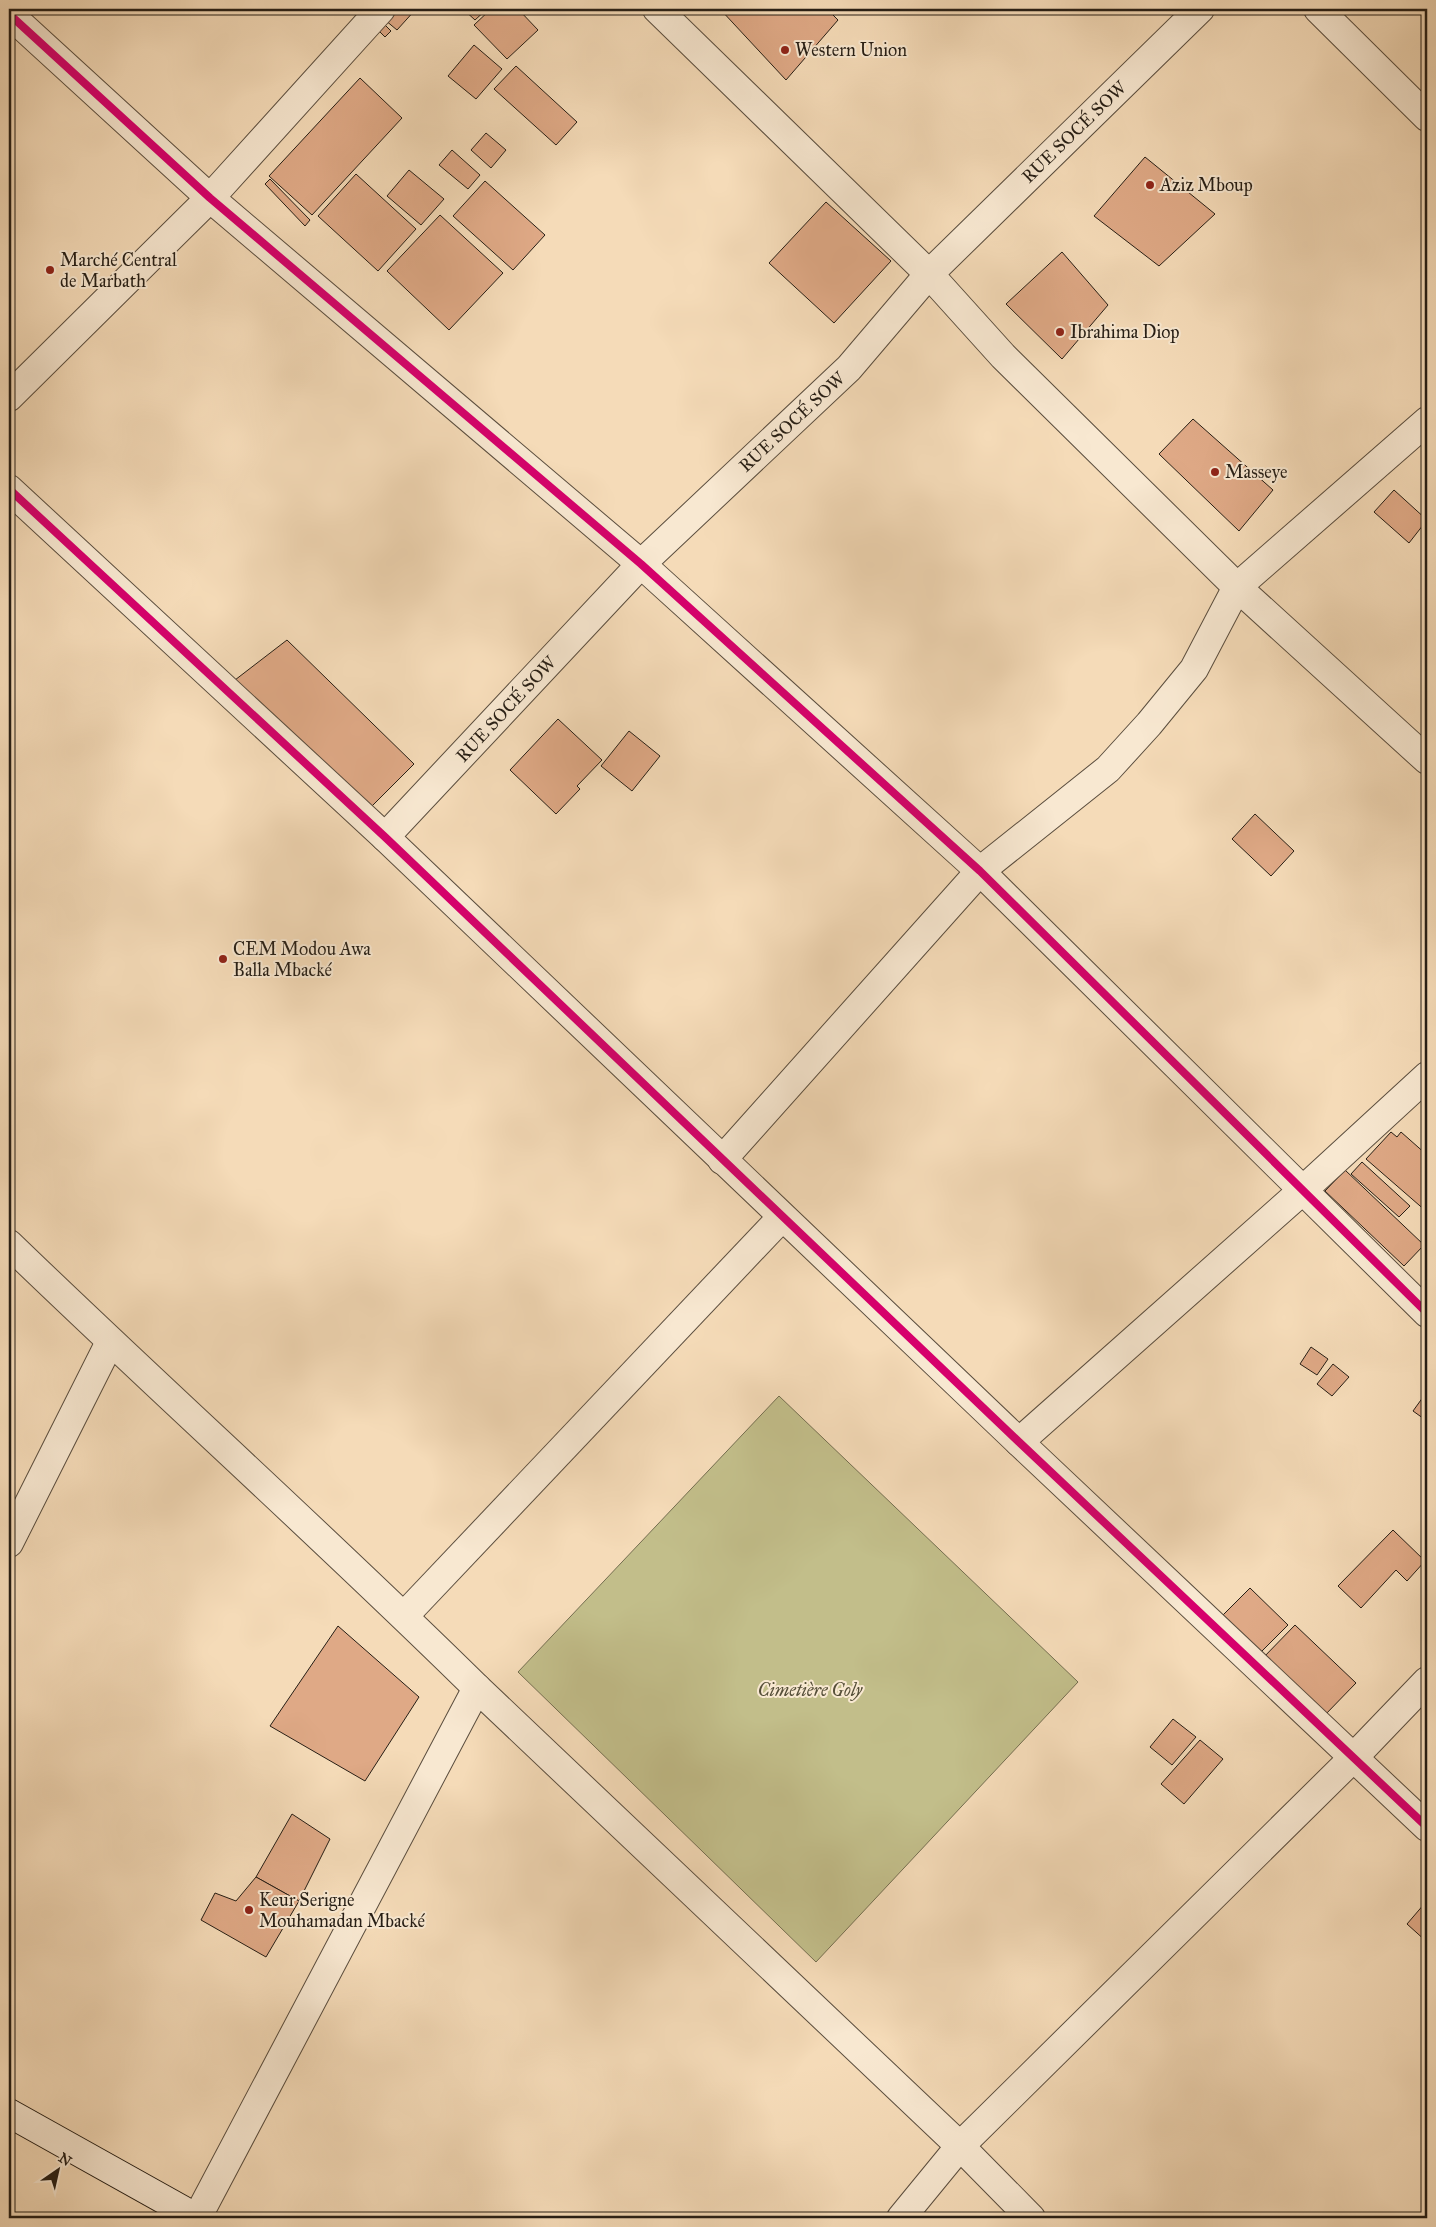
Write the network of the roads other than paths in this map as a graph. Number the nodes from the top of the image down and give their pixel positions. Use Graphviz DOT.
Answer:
graph roads {
  1 [pos="381,9"];
  2 [pos="657,9"];
  3 [pos="1200,9"];
  4 [pos="1318,9"];
  5 [pos="9,14"];
  6 [pos="1427,117"];
  7 [pos="210,198"];
  8 [pos="929,274"];
  9 [pos="9,397"];
  10 [pos="1427,421"];
  11 [pos="9,489"];
  12 [pos="641,564"];
  13 [pos="1237,586"];
  14 [pos="1427,760"];
  15 [pos="385,837"];
  16 [pos="980,871"];
  17 [pos="1427,1076"];
  18 [pos="722,1160"];
  19 [pos="1303,1190"];
  20 [pos="782,1217"];
  21 [pos="9,1244"];
  22 [pos="1427,1313"];
  23 [pos="110,1342"];
  24 [pos="1019,1442"];
  25 [pos="9,1543"];
  26 [pos="404,1616"];
  27 [pos="1427,1681"];
  28 [pos="478,1688"];
  29 [pos="1354,1757"];
  30 [pos="1427,1827"];
  31 [pos="9,2114"];
  32 [pos="960,2146"];
  33 [pos="197,2218"];
  34 [pos="901,2218"];
  35 [pos="1031,2218"];
  1 -- 7 [label="street"];
  2 -- 8 [label="street"];
  3 -- 8 [label="street, RUE SOCÉ SOW"];
  4 -- 6 [label="street"];
  5 -- 7 [label="street"];
  7 -- 9 [label="street"];
  7 -- 12 [label="street"];
  8 -- 12 [label="street, RUE SOCÉ SOW"];
  8 -- 13 [label="street"];
  10 -- 13 [label="street"];
  11 -- 15 [label="street"];
  12 -- 15 [label="street, RUE SOCÉ SOW"];
  12 -- 16 [label="street"];
  13 -- 14 [label="street"];
  13 -- 16 [label="street"];
  15 -- 18 [label="street"];
  16 -- 18 [label="street"];
  16 -- 19 [label="street"];
  17 -- 19 [label="street"];
  18 -- 20 [label="street"];
  19 -- 22 [label="street"];
  19 -- 24 [label="street"];
  20 -- 24 [label="street"];
  20 -- 26 [label="street"];
  21 -- 23 [label="street"];
  23 -- 25 [label="street"];
  23 -- 26 [label="street"];
  24 -- 29 [label="street"];
  26 -- 28 [label="street"];
  27 -- 29 [label="street"];
  28 -- 32 [label="street"];
  28 -- 33 [label="street"];
  29 -- 30 [label="street"];
  29 -- 32 [label="street"];
  31 -- 33 [label="street"];
  32 -- 34 [label="street"];
  32 -- 35 [label="street"];
}
